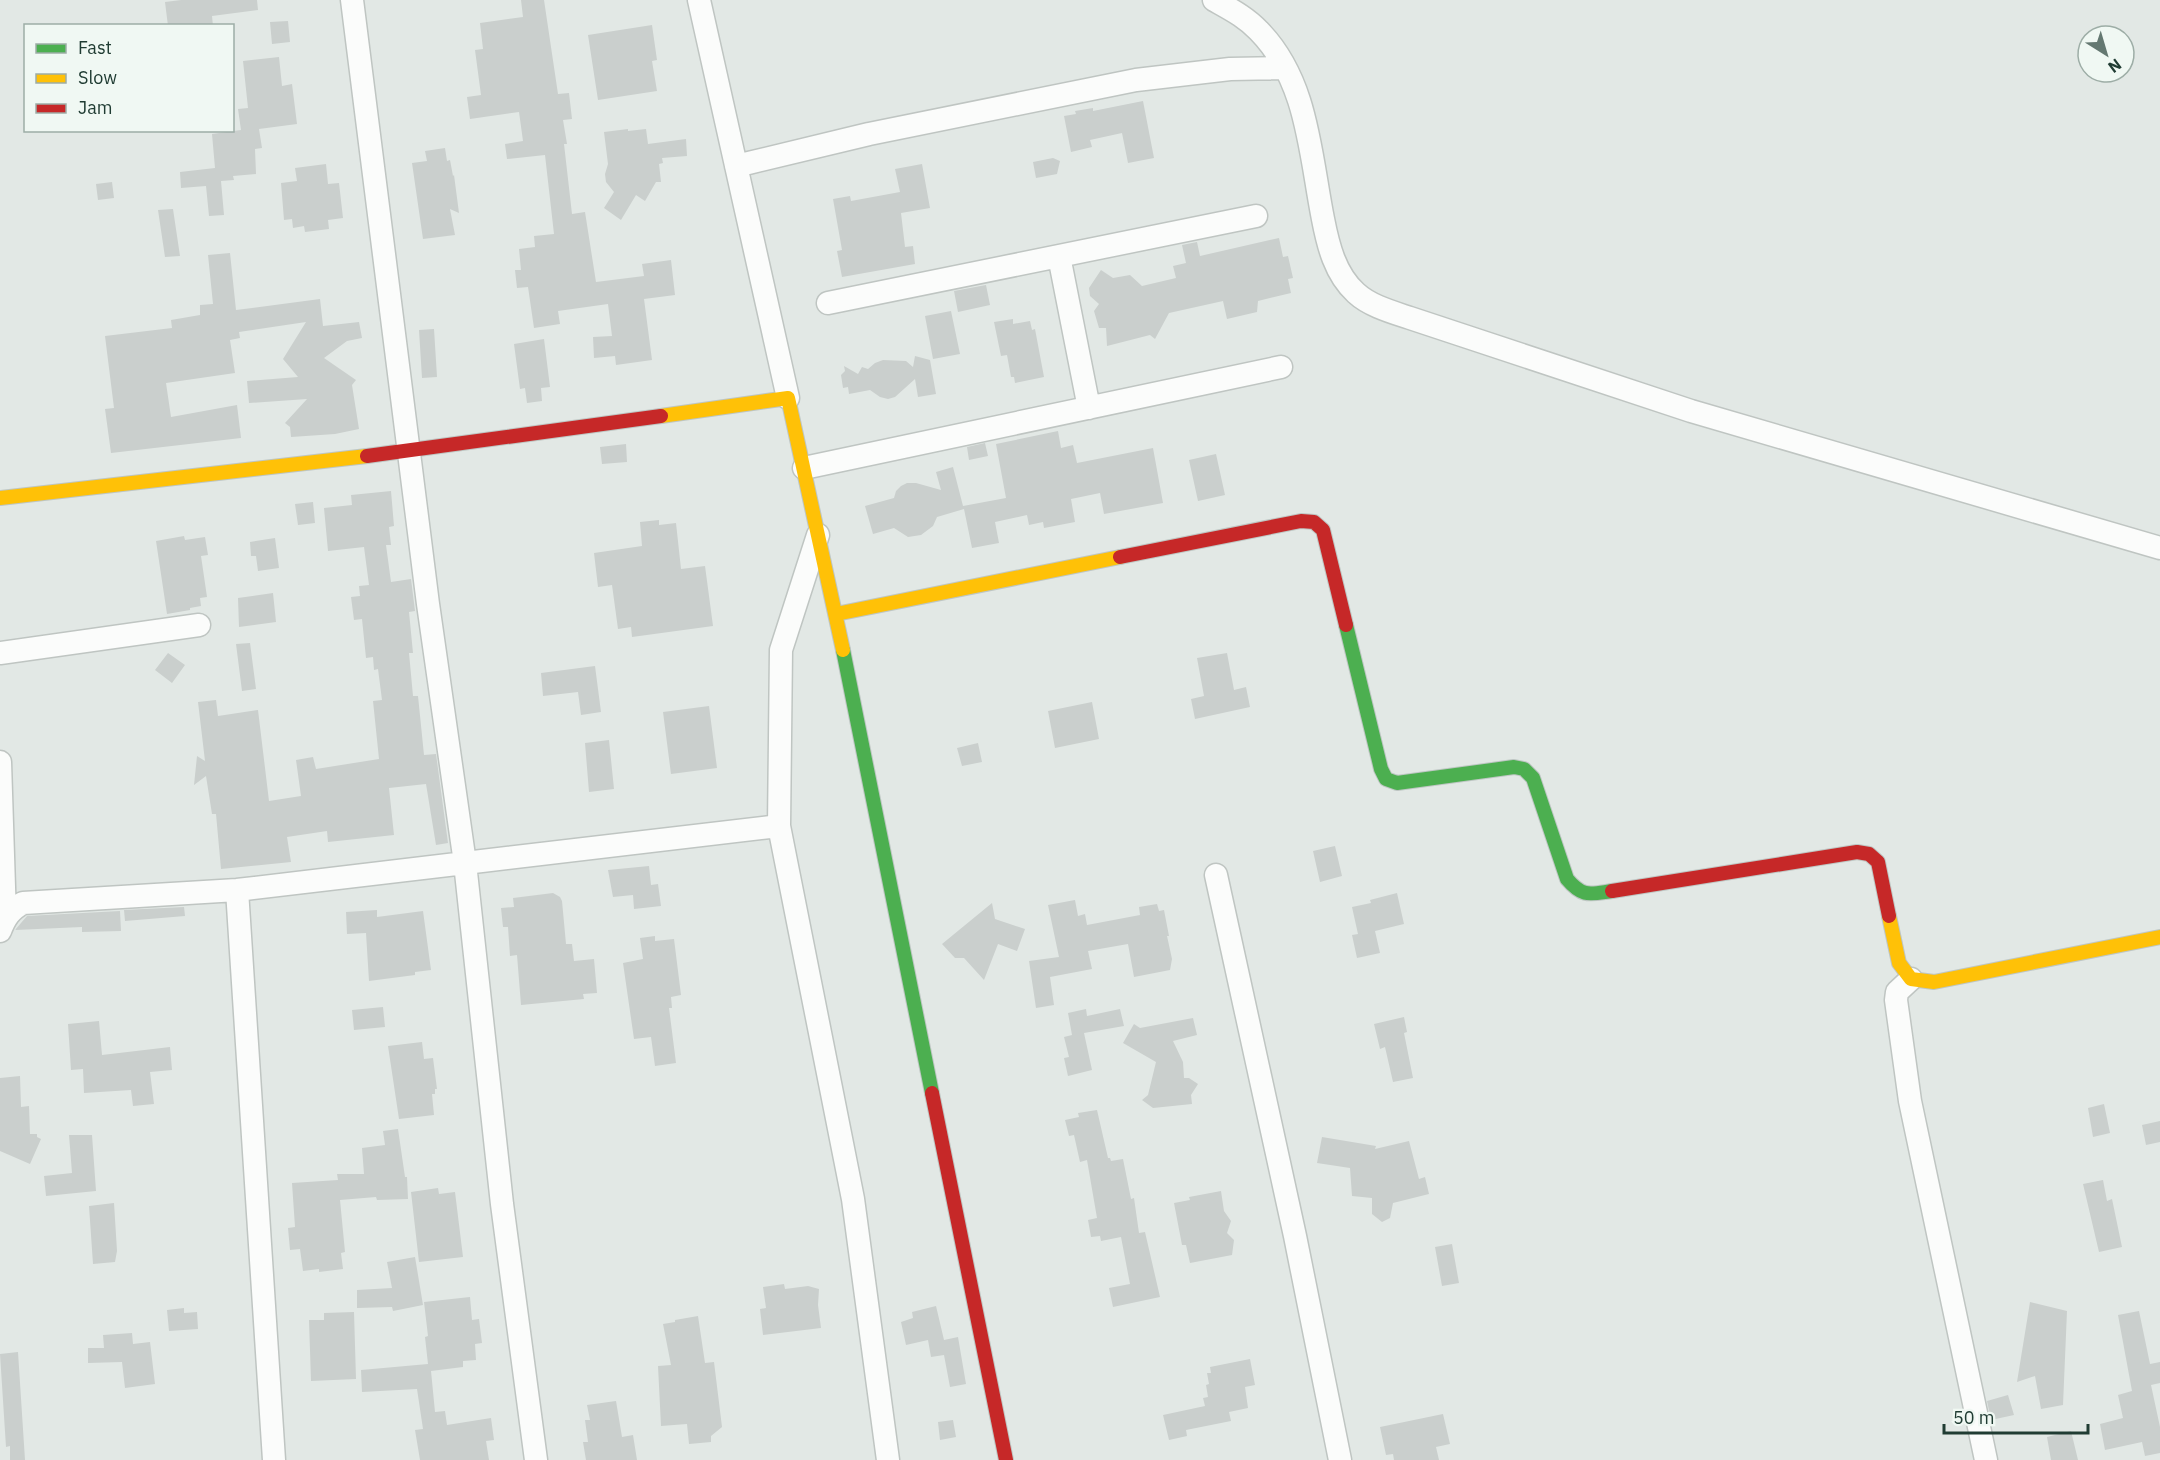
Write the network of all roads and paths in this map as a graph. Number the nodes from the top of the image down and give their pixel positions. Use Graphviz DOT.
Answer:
graph roads {
  1 [pos="352,0"];
  2 [pos="699,0"];
  3 [pos="1214,0"];
  4 [pos="1285,68"];
  5 [pos="736,166"];
  6 [pos="1256,216"];
  7 [pos="1059,256"];
  8 [pos="828,303"];
  9 [pos="1281,367"];
  10 [pos="788,398"];
  11 [pos="1089,408"];
  12 [pos="410,451"];
  13 [pos="804,468"];
  14 [pos="0,498"];
  15 [pos="818,534"];
  16 [pos="2160,548"];
  17 [pos="836,614"];
  18 [pos="199,625"];
  19 [pos="0,653"];
  20 [pos="0,762"];
  21 [pos="779,826"];
  22 [pos="465,864"];
  23 [pos="1216,875"];
  24 [pos="237,890"];
  25 [pos="3,925"];
  26 [pos="2160,937"];
  27 [pos="1911,979"];
  28 [pos="274,1460"];
  29 [pos="536,1460"];
  30 [pos="888,1460"];
  31 [pos="1006,1460"];
  32 [pos="1340,1460"];
  33 [pos="1986,1460"];
  1 -- 12 [label="street"];
  2 -- 5 [label="street"];
  3 -- 4 [label="street"];
  4 -- 5 [label="street"];
  4 -- 16 [label="street"];
  5 -- 10 [label="street"];
  6 -- 7 [label="street"];
  7 -- 8 [label="street"];
  7 -- 11 [label="street"];
  9 -- 11 [label="street"];
  10 -- 12 [label="street"];
  10 -- 13 [label="street"];
  11 -- 13 [label="street"];
  12 -- 14 [label="street"];
  12 -- 22 [label="street"];
  13 -- 15 [label="street"];
  15 -- 17 [label="street"];
  15 -- 21 [label="street"];
  17 -- 27 [label="street"];
  17 -- 31 [label="street"];
  18 -- 19 [label="street"];
  20 -- 25 [label="street"];
  21 -- 22 [label="street"];
  21 -- 30 [label="street"];
  22 -- 24 [label="street"];
  22 -- 29 [label="street"];
  23 -- 32 [label="street"];
  24 -- 25 [label="street"];
  24 -- 28 [label="street"];
  26 -- 27 [label="street"];
  27 -- 33 [label="street"];
}
